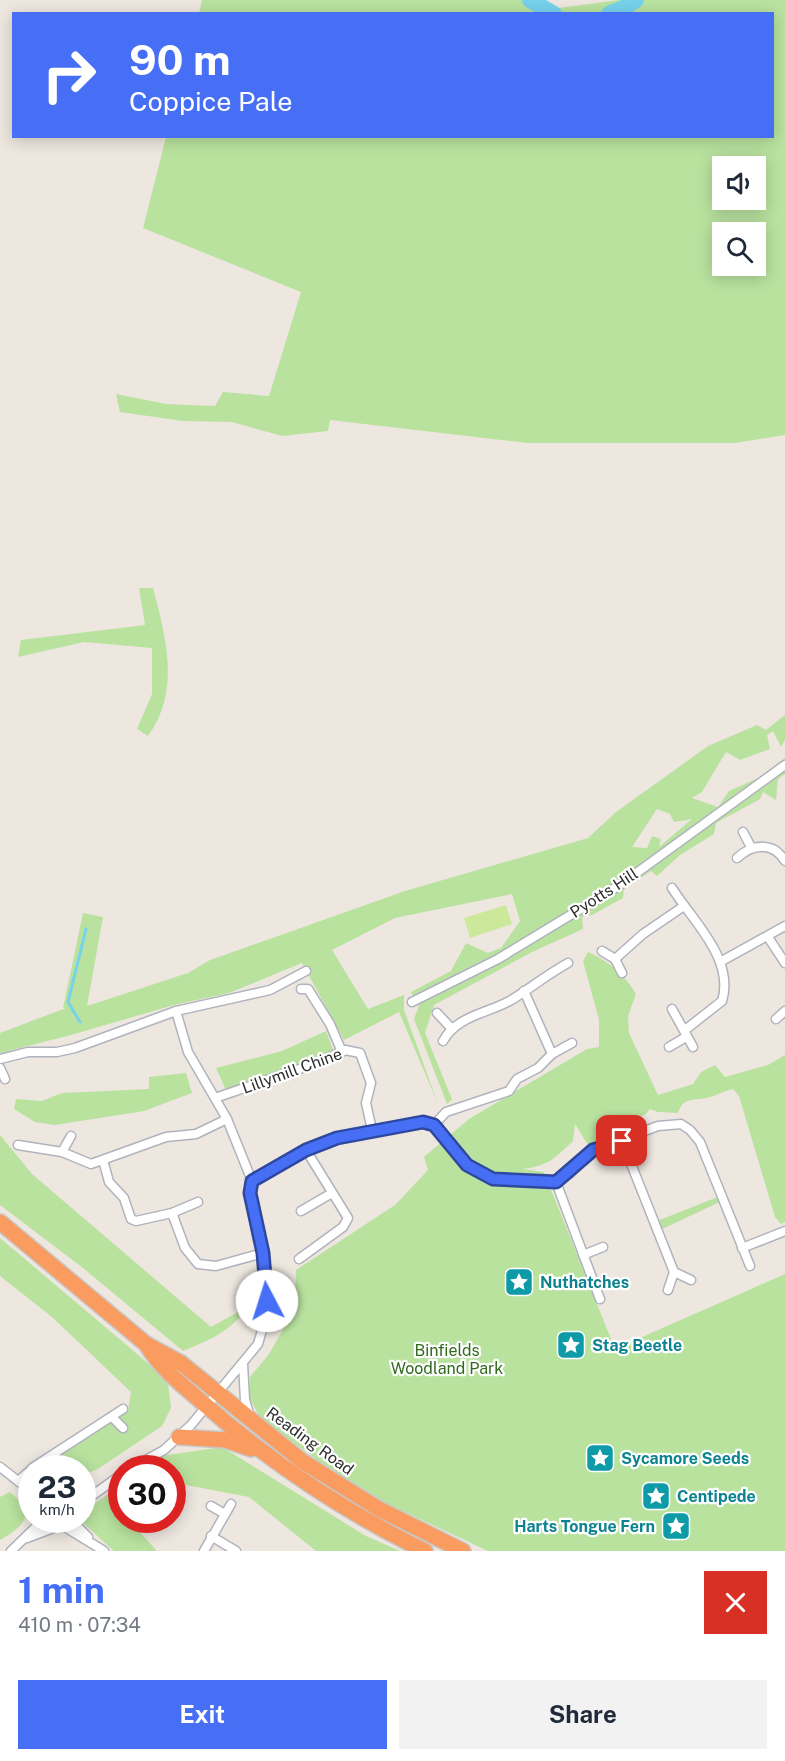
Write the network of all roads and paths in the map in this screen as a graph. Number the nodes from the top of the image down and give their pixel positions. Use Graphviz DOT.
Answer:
graph roads {
  1 [pos="785,765"];
  2 [pos="743,832"];
  3 [pos="751,847"];
  4 [pos="737,858"];
  5 [pos="785,861"];
  6 [pos="672,888"];
  7 [pos="684,906"];
  8 [pos="785,926"];
  9 [pos="768,936"];
  10 [pos="602,951"];
  11 [pos="615,959"];
  12 [pos="720,962"];
  13 [pos="568,963"];
  14 [pos="785,963"];
  15 [pos="306,971"];
  16 [pos="622,973"];
  17 [pos="295,977"];
  18 [pos="524,991"];
  19 [pos="411,1002"];
  20 [pos="672,1009"];
  21 [pos="176,1011"];
  22 [pos="785,1011"];
  23 [pos="437,1013"];
  24 [pos="776,1019"];
  25 [pos="452,1029"];
  26 [pos="686,1033"];
  27 [pos="443,1041"];
  28 [pos="572,1042"];
  29 [pos="669,1047"];
  30 [pos="693,1047"];
  31 [pos="342,1052"];
  32 [pos="552,1054"];
  33 [pos="0,1059"];
  34 [pos="0,1068"];
  35 [pos="4,1079"];
  36 [pos="216,1098"];
  37 [pos="227,1119"];
  38 [pos="434,1125"];
  39 [pos="372,1130"];
  40 [pos="70,1136"];
  41 [pos="622,1141"];
  42 [pos="18,1145"];
  43 [pos="306,1150"];
  44 [pos="62,1152"];
  45 [pos="103,1160"];
  46 [pos="252,1181"];
  47 [pos="556,1182"];
  48 [pos="332,1193"];
  49 [pos="198,1202"];
  50 [pos="301,1211"];
  51 [pos="172,1213"];
  52 [pos="0,1222"];
  53 [pos="783,1231"];
  54 [pos="603,1247"];
  55 [pos="742,1248"];
  56 [pos="263,1253"];
  57 [pos="583,1255"];
  58 [pos="299,1259"];
  59 [pos="750,1266"];
  60 [pos="674,1272"];
  61 [pos="691,1280"];
  62 [pos="668,1290"];
  63 [pos="600,1299"];
  64 [pos="146,1344"];
  65 [pos="243,1364"];
  66 [pos="218,1392"];
  67 [pos="206,1406"];
  68 [pos="123,1409"];
  69 [pos="112,1417"];
  70 [pos="251,1419"];
  71 [pos="123,1428"];
  72 [pos="179,1437"];
  73 [pos="54,1455"];
  74 [pos="155,1455"];
  75 [pos="280,1464"];
  76 [pos="0,1467"];
  77 [pos="18,1481"];
  78 [pos="231,1504"];
  79 [pos="211,1506"];
  80 [pos="225,1514"];
  81 [pos="32,1533"];
  82 [pos="40,1533"];
  83 [pos="80,1533"];
  84 [pos="211,1536"];
  85 [pos="27,1538"];
  86 [pos="11,1551"];
  87 [pos="104,1551"];
  88 [pos="204,1551"];
  89 [pos="236,1551"];
  90 [pos="425,1551"];
  91 [pos="463,1551"];
  1 -- 19 [label="street, Pyotts Hill"];
  2 -- 3 [label="street"];
  3 -- 4 [label="street"];
  3 -- 5 [label="street"];
  6 -- 7 [label="street"];
  7 -- 11 [label="street"];
  7 -- 12 [label="street"];
  8 -- 9 [label="street"];
  9 -- 12 [label="street"];
  9 -- 14 [label="street"];
  10 -- 11 [label="street"];
  11 -- 16 [label="street"];
  12 -- 26 [label="street"];
  13 -- 18 [label="street"];
  15 -- 17 [label="street"];
  17 -- 21 [label="street"];
  17 -- 31 [label="street"];
  18 -- 25 [label="street"];
  18 -- 32 [label="street"];
  20 -- 26 [label="street"];
  21 -- 33 [label="street"];
  21 -- 36 [label="street"];
  22 -- 24 [label="street"];
  23 -- 25 [label="street"];
  25 -- 27 [label="street"];
  26 -- 29 [label="street"];
  26 -- 30 [label="street"];
  28 -- 32 [label="street"];
  31 -- 36 [label="street, Lillymill Chine"];
  31 -- 39 [label="street, Lillymill Chine"];
  32 -- 38 [label="street"];
  34 -- 35 [label="street"];
  36 -- 37 [label="street"];
  37 -- 45 [label="street"];
  37 -- 46 [label="street"];
  38 -- 39 [label="street"];
  38 -- 47 [label="street"];
  39 -- 43 [label="street"];
  40 -- 44 [label="street"];
  41 -- 47 [label="street"];
  41 -- 55 [label="street"];
  41 -- 60 [label="street"];
  42 -- 44 [label="street"];
  43 -- 46 [label="street"];
  43 -- 48 [label="street"];
  44 -- 45 [label="street"];
  45 -- 51 [label="street"];
  46 -- 56 [label="street"];
  47 -- 57 [label="street"];
  48 -- 50 [label="street"];
  48 -- 58 [label="street"];
  49 -- 51 [label="street"];
  51 -- 56 [label="street"];
  52 -- 64 [label="highway, Reading Road"];
  53 -- 55 [label="street"];
  54 -- 57 [label="street"];
  55 -- 59 [label="street"];
  56 -- 65 [label="street"];
  57 -- 63 [label="street"];
  60 -- 61 [label="street"];
  60 -- 62 [label="street"];
  64 -- 66 [label="highway, Reading Road"];
  64 -- 67 [label="highway, Reading Road"];
  65 -- 66 [label="street"];
  65 -- 70 [label="street"];
  66 -- 67 [label="street"];
  66 -- 70 [label="highway, Reading Road"];
  66 -- 75 [label="highway"];
  67 -- 72 [label="street"];
  67 -- 75 [label="highway, Reading Road"];
  68 -- 69 [label="street"];
  69 -- 71 [label="street"];
  69 -- 73 [label="street"];
  70 -- 91 [label="highway, Reading Road"];
  72 -- 74 [label="street"];
  72 -- 75 [label="highway"];
  75 -- 90 [label="highway, Reading Road"];
  76 -- 77 [label="street"];
  78 -- 80 [label="street"];
  79 -- 80 [label="street"];
  80 -- 84 [label="street"];
  81 -- 85 [label="street"];
  82 -- 85 [label="street"];
  83 -- 87 [label="street"];
  84 -- 88 [label="street"];
  84 -- 89 [label="street"];
  85 -- 86 [label="street"];
}
